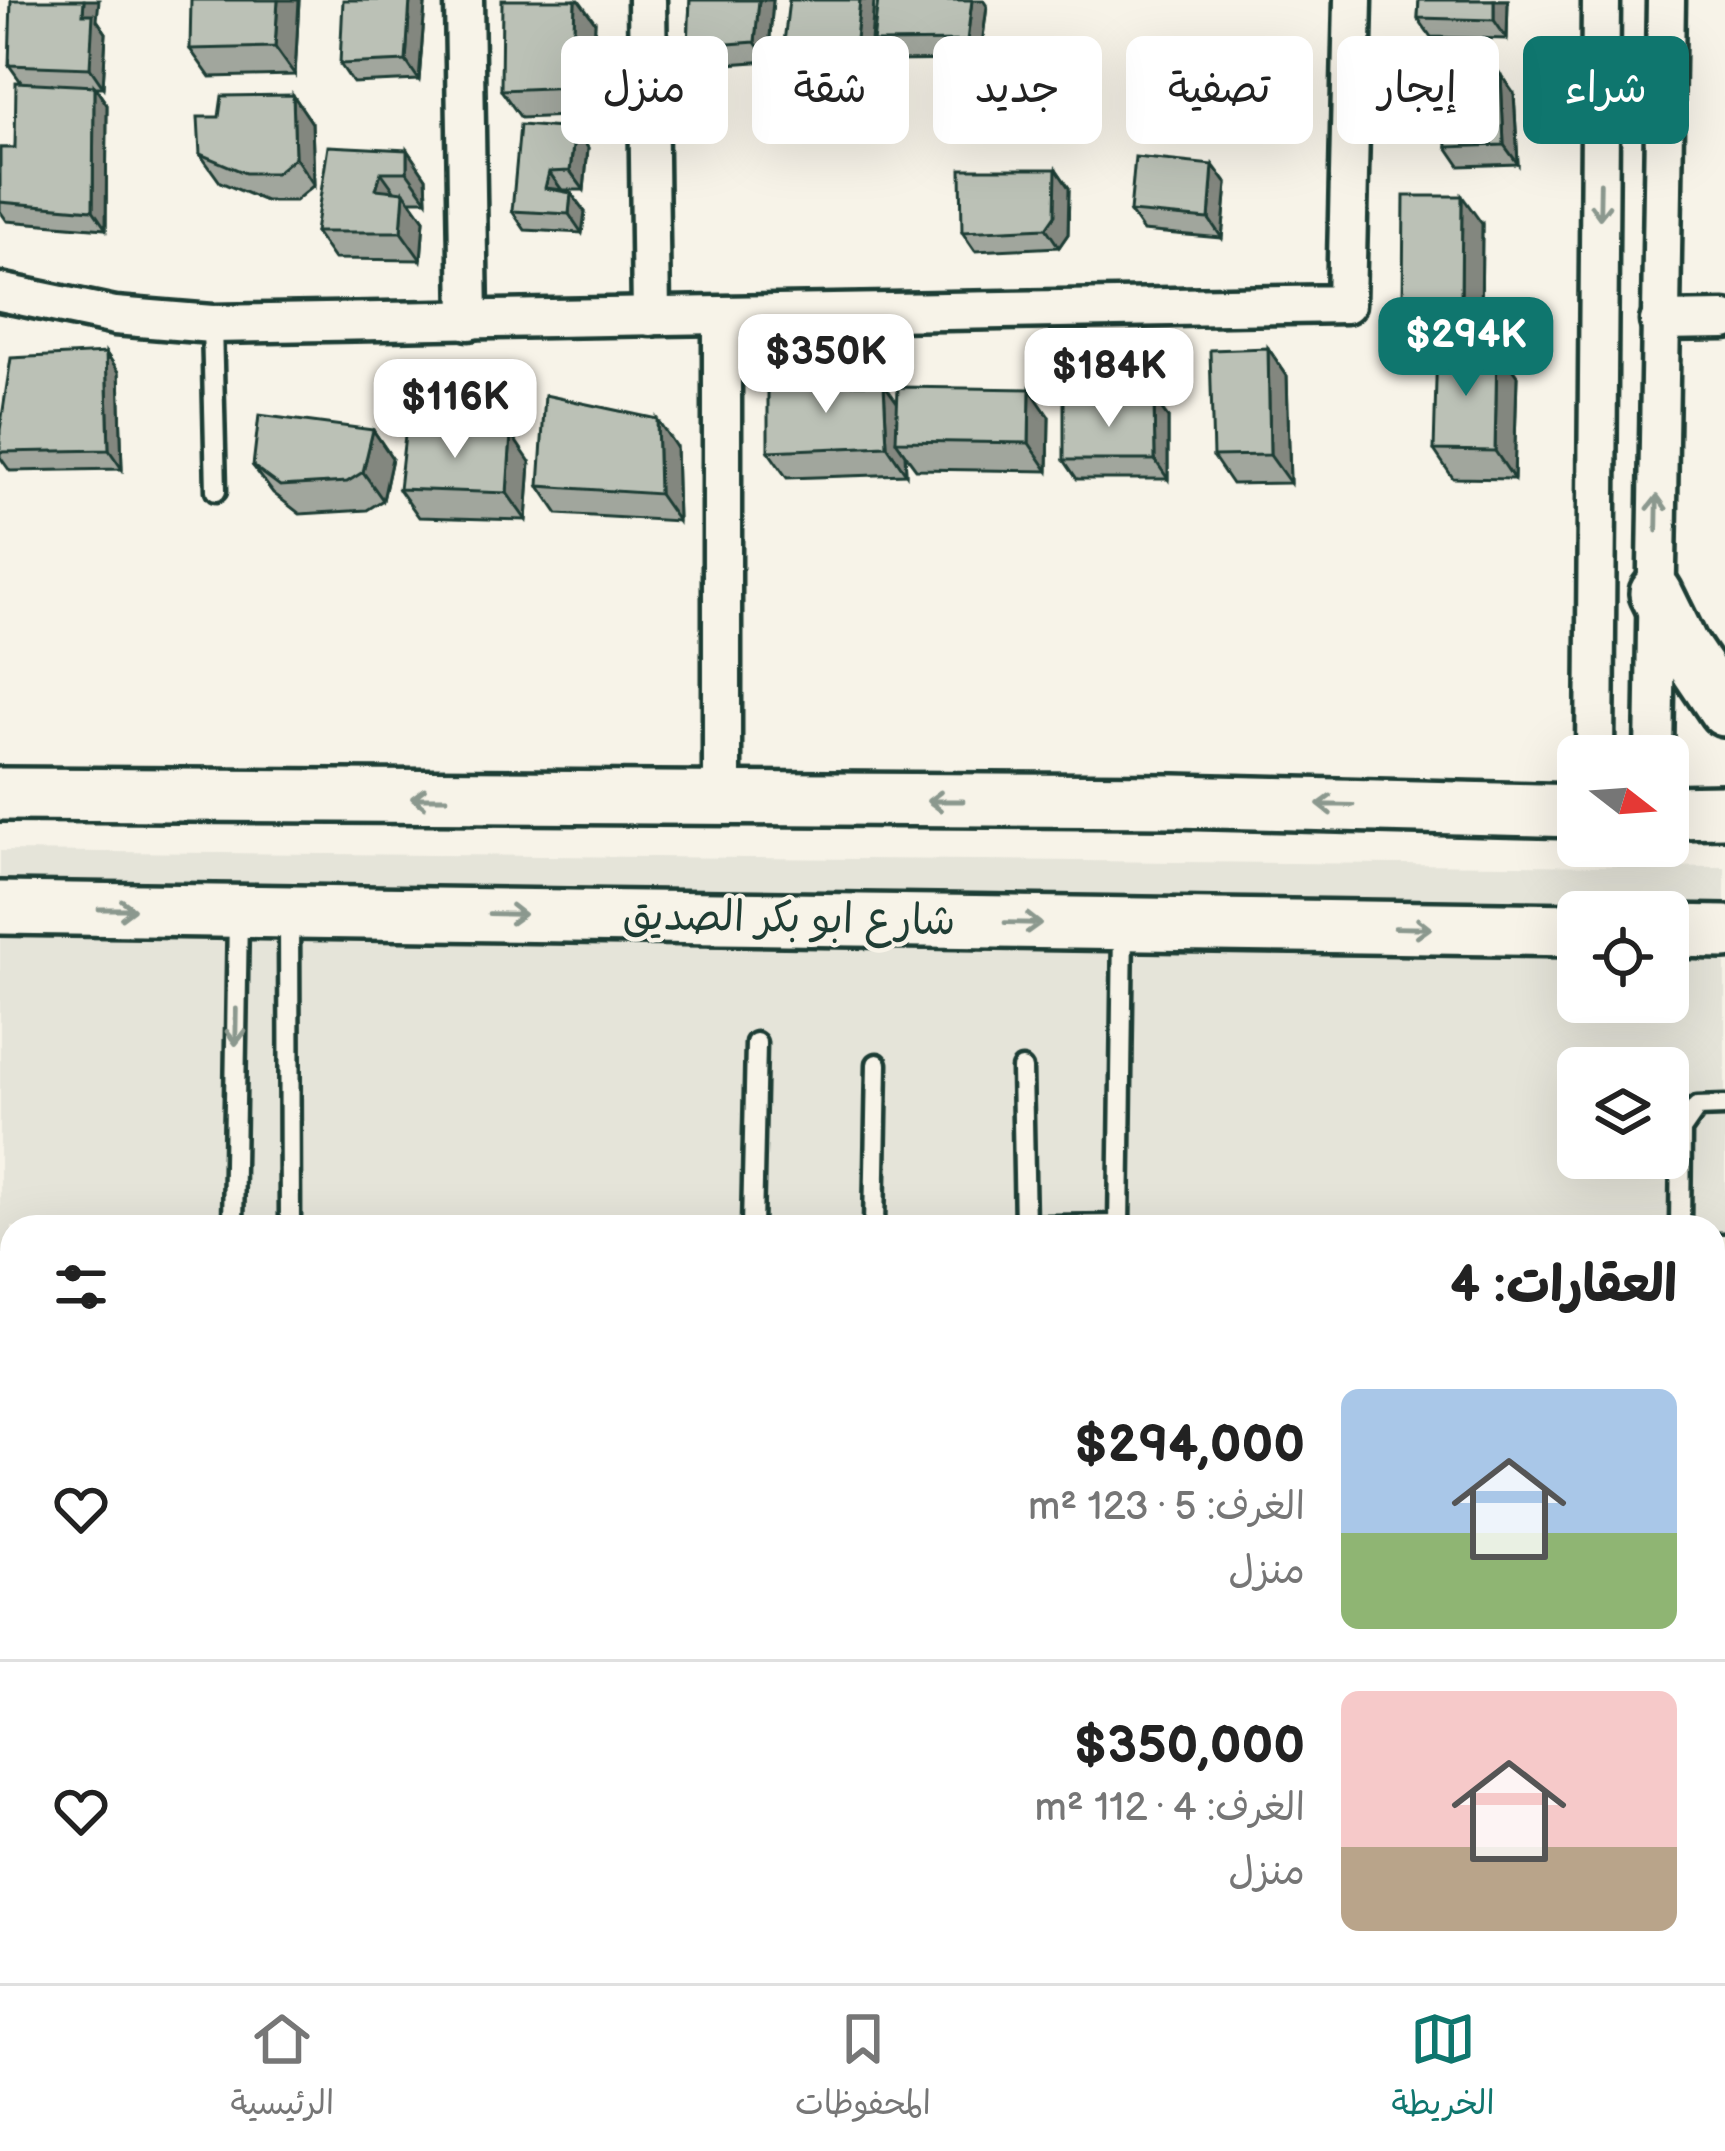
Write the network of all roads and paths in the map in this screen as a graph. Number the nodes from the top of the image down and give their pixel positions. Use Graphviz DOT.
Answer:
graph roads {
  1 [pos="464,0"];
  2 [pos="647,0"];
  3 [pos="1353,0"];
  4 [pos="1601,0"];
  5 [pos="1666,0"];
  6 [pos="0,292"];
  7 [pos="722,316"];
  8 [pos="651,317"];
  9 [pos="1725,320"];
  10 [pos="469,321"];
  11 [pos="1659,321"];
  12 [pos="212,324"];
  13 [pos="216,491"];
  14 [pos="1656,593"];
  15 [pos="1725,710"];
  16 [pos="1655,717"];
  17 [pos="1595,718"];
  18 [pos="1595,735"];
  19 [pos="1655,735"];
  20 [pos="0,794"];
  21 [pos="722,800"];
  22 [pos="1557,811"];
  23 [pos="1725,811"];
  24 [pos="1689,812"];
  25 [pos="0,908"];
  26 [pos="238,910"];
  27 [pos="289,910"];
  28 [pos="1123,924"];
  29 [pos="1557,930"];
  30 [pos="1689,931"];
  31 [pos="1725,932"];
  32 [pos="755,1043"];
  33 [pos="877,1064"];
  34 [pos="1022,1070"];
  35 [pos="1725,1106"];
  36 [pos="233,1215"];
  37 [pos="290,1215"];
  38 [pos="752,1215"];
  39 [pos="874,1215"];
  40 [pos="1025,1215"];
  41 [pos="1119,1215"];
  42 [pos="1680,1215"];
  1 -- 10 [label="street"];
  2 -- 8 [label="street"];
  3 -- 7 [label="street"];
  4 -- 17 [label="street, one-way"];
  5 -- 11 [label="street"];
  6 -- 12 [label="street"];
  7 -- 8 [label="street"];
  7 -- 21 [label="street"];
  8 -- 10 [label="street"];
  9 -- 11 [label="street"];
  10 -- 12 [label="street"];
  14 -- 11 [label="street, one-way"];
  12 -- 13 [label="lane"];
  14 -- 15 [label="main road"];
  14 -- 16 [label="street"];
  16 -- 17 [label="street"];
  16 -- 19 [label="street"];
  17 -- 18 [label="street"];
  21 -- 20 [label="main road, one-way"];
  22 -- 21 [label="main road, one-way"];
  23 -- 24 [label="main road"];
  25 -- 26 [label="main road, شارع ابو بكر الصديق, one-way"];
  26 -- 27 [label="main road, شارع ابو بكر الصديق"];
  26 -- 36 [label="lane, one-way"];
  27 -- 28 [label="main road, شارع ابو بكر الصديق, one-way"];
  27 -- 37 [label="lane"];
  28 -- 29 [label="main road, شارع ابو بكر الصديق, one-way"];
  28 -- 41 [label="lane"];
  30 -- 31 [label="main road"];
  32 -- 38 [label="lane"];
  33 -- 39 [label="lane"];
  34 -- 40 [label="lane"];
  35 -- 42 [label="lane"];
}
